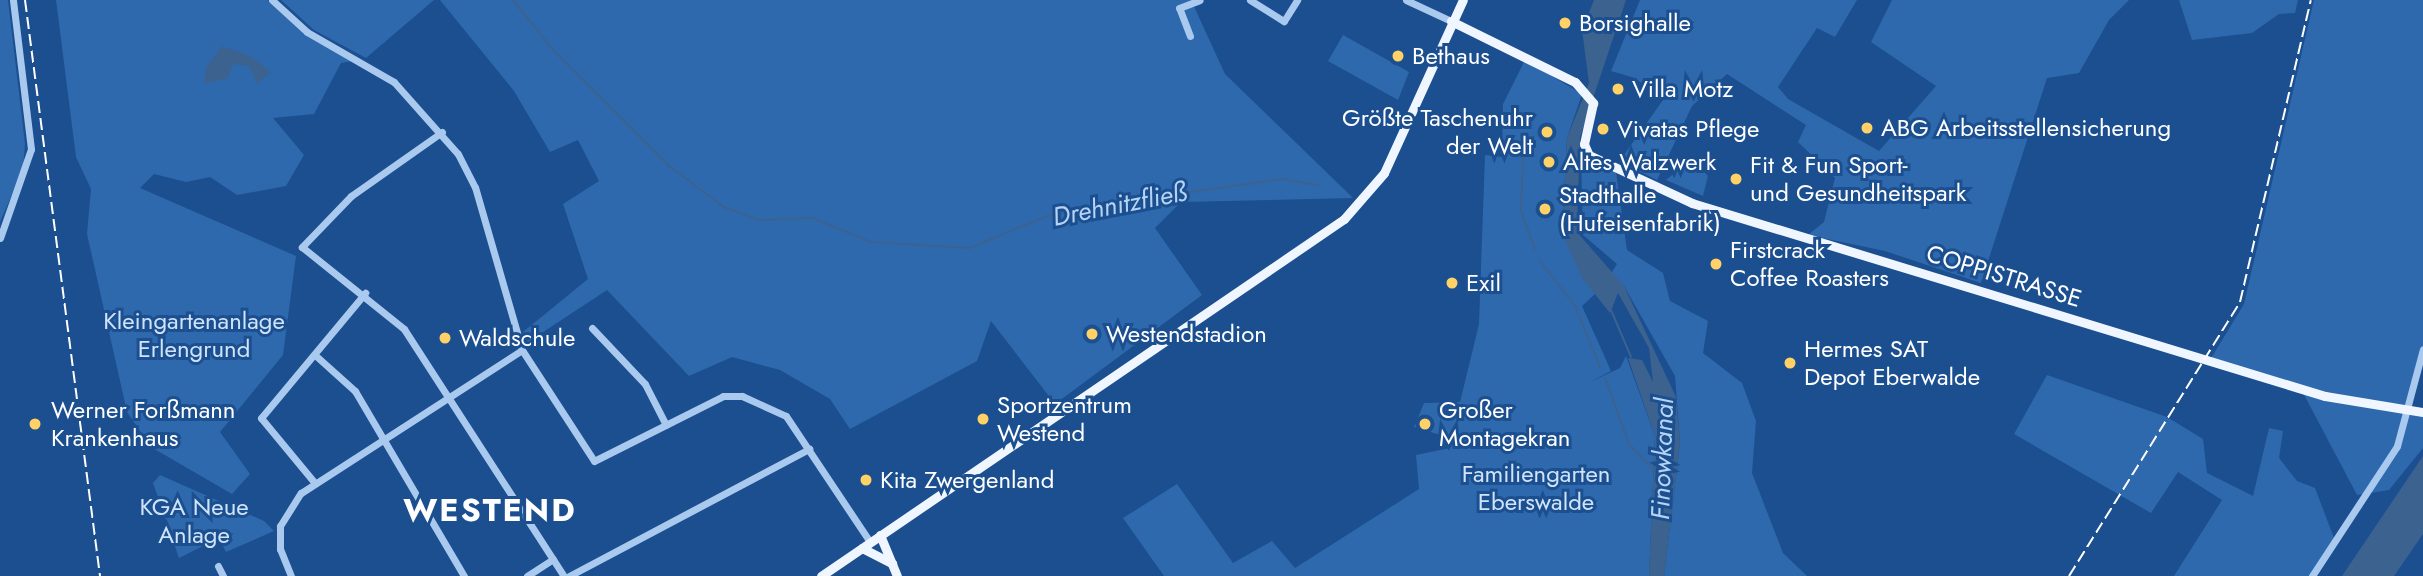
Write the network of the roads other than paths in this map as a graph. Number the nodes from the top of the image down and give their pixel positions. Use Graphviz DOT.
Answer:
graph roads {
  1 [pos="13,0"];
  2 [pos="272,0"];
  3 [pos="1200,0"];
  4 [pos="1250,0"];
  5 [pos="1297,0"];
  6 [pos="1406,0"];
  7 [pos="1463,0"];
  8 [pos="1451,21"];
  9 [pos="1190,36"];
  10 [pos="442,132"];
  11 [pos="0,238"];
  12 [pos="365,293"];
  13 [pos="592,328"];
  14 [pos="2423,349"];
  15 [pos="522,350"];
  16 [pos="315,355"];
  17 [pos="448,398"];
  18 [pos="2410,411"];
  19 [pos="2423,412"];
  20 [pos="666,425"];
  21 [pos="385,438"];
  22 [pos="809,449"];
  23 [pos="314,482"];
  24 [pos="880,535"];
  25 [pos="866,545"];
  26 [pos="553,559"];
  27 [pos="892,563"];
  28 [pos="218,565"];
  29 [pos="223,576"];
  30 [pos="291,576"];
  31 [pos="464,576"];
  32 [pos="527,576"];
  33 [pos="566,576"];
  34 [pos="821,576"];
  35 [pos="897,576"];
  36 [pos="2312,576"];
  1 -- 11 [label="street"];
  2 -- 10 [label="street"];
  3 -- 9 [label="street"];
  4 -- 5 [label="street"];
  6 -- 8 [label="street"];
  7 -- 8 [label="main road"];
  8 -- 18 [label="main road, COPPISTRASSE"];
  8 -- 24 [label="main road"];
  10 -- 12 [label="street"];
  10 -- 15 [label="street"];
  12 -- 16 [label="street"];
  12 -- 17 [label="street"];
  13 -- 20 [label="street"];
  14 -- 18 [label="street"];
  15 -- 17 [label="street"];
  15 -- 20 [label="street"];
  16 -- 21 [label="street"];
  16 -- 23 [label="street"];
  17 -- 21 [label="street"];
  17 -- 26 [label="street"];
  18 -- 19 [label="main road, COPPISTRASSE"];
  18 -- 36 [label="street"];
  20 -- 22 [label="street"];
  21 -- 23 [label="street"];
  21 -- 31 [label="street"];
  22 -- 25 [label="street"];
  22 -- 33 [label="street"];
  23 -- 30 [label="street"];
  24 -- 25 [label="main road"];
  24 -- 27 [label="main road"];
  25 -- 27 [label="main road"];
  25 -- 34 [label="main road"];
  26 -- 32 [label="street"];
  26 -- 33 [label="street"];
  27 -- 35 [label="main road"];
  28 -- 29 [label="street"];
}
